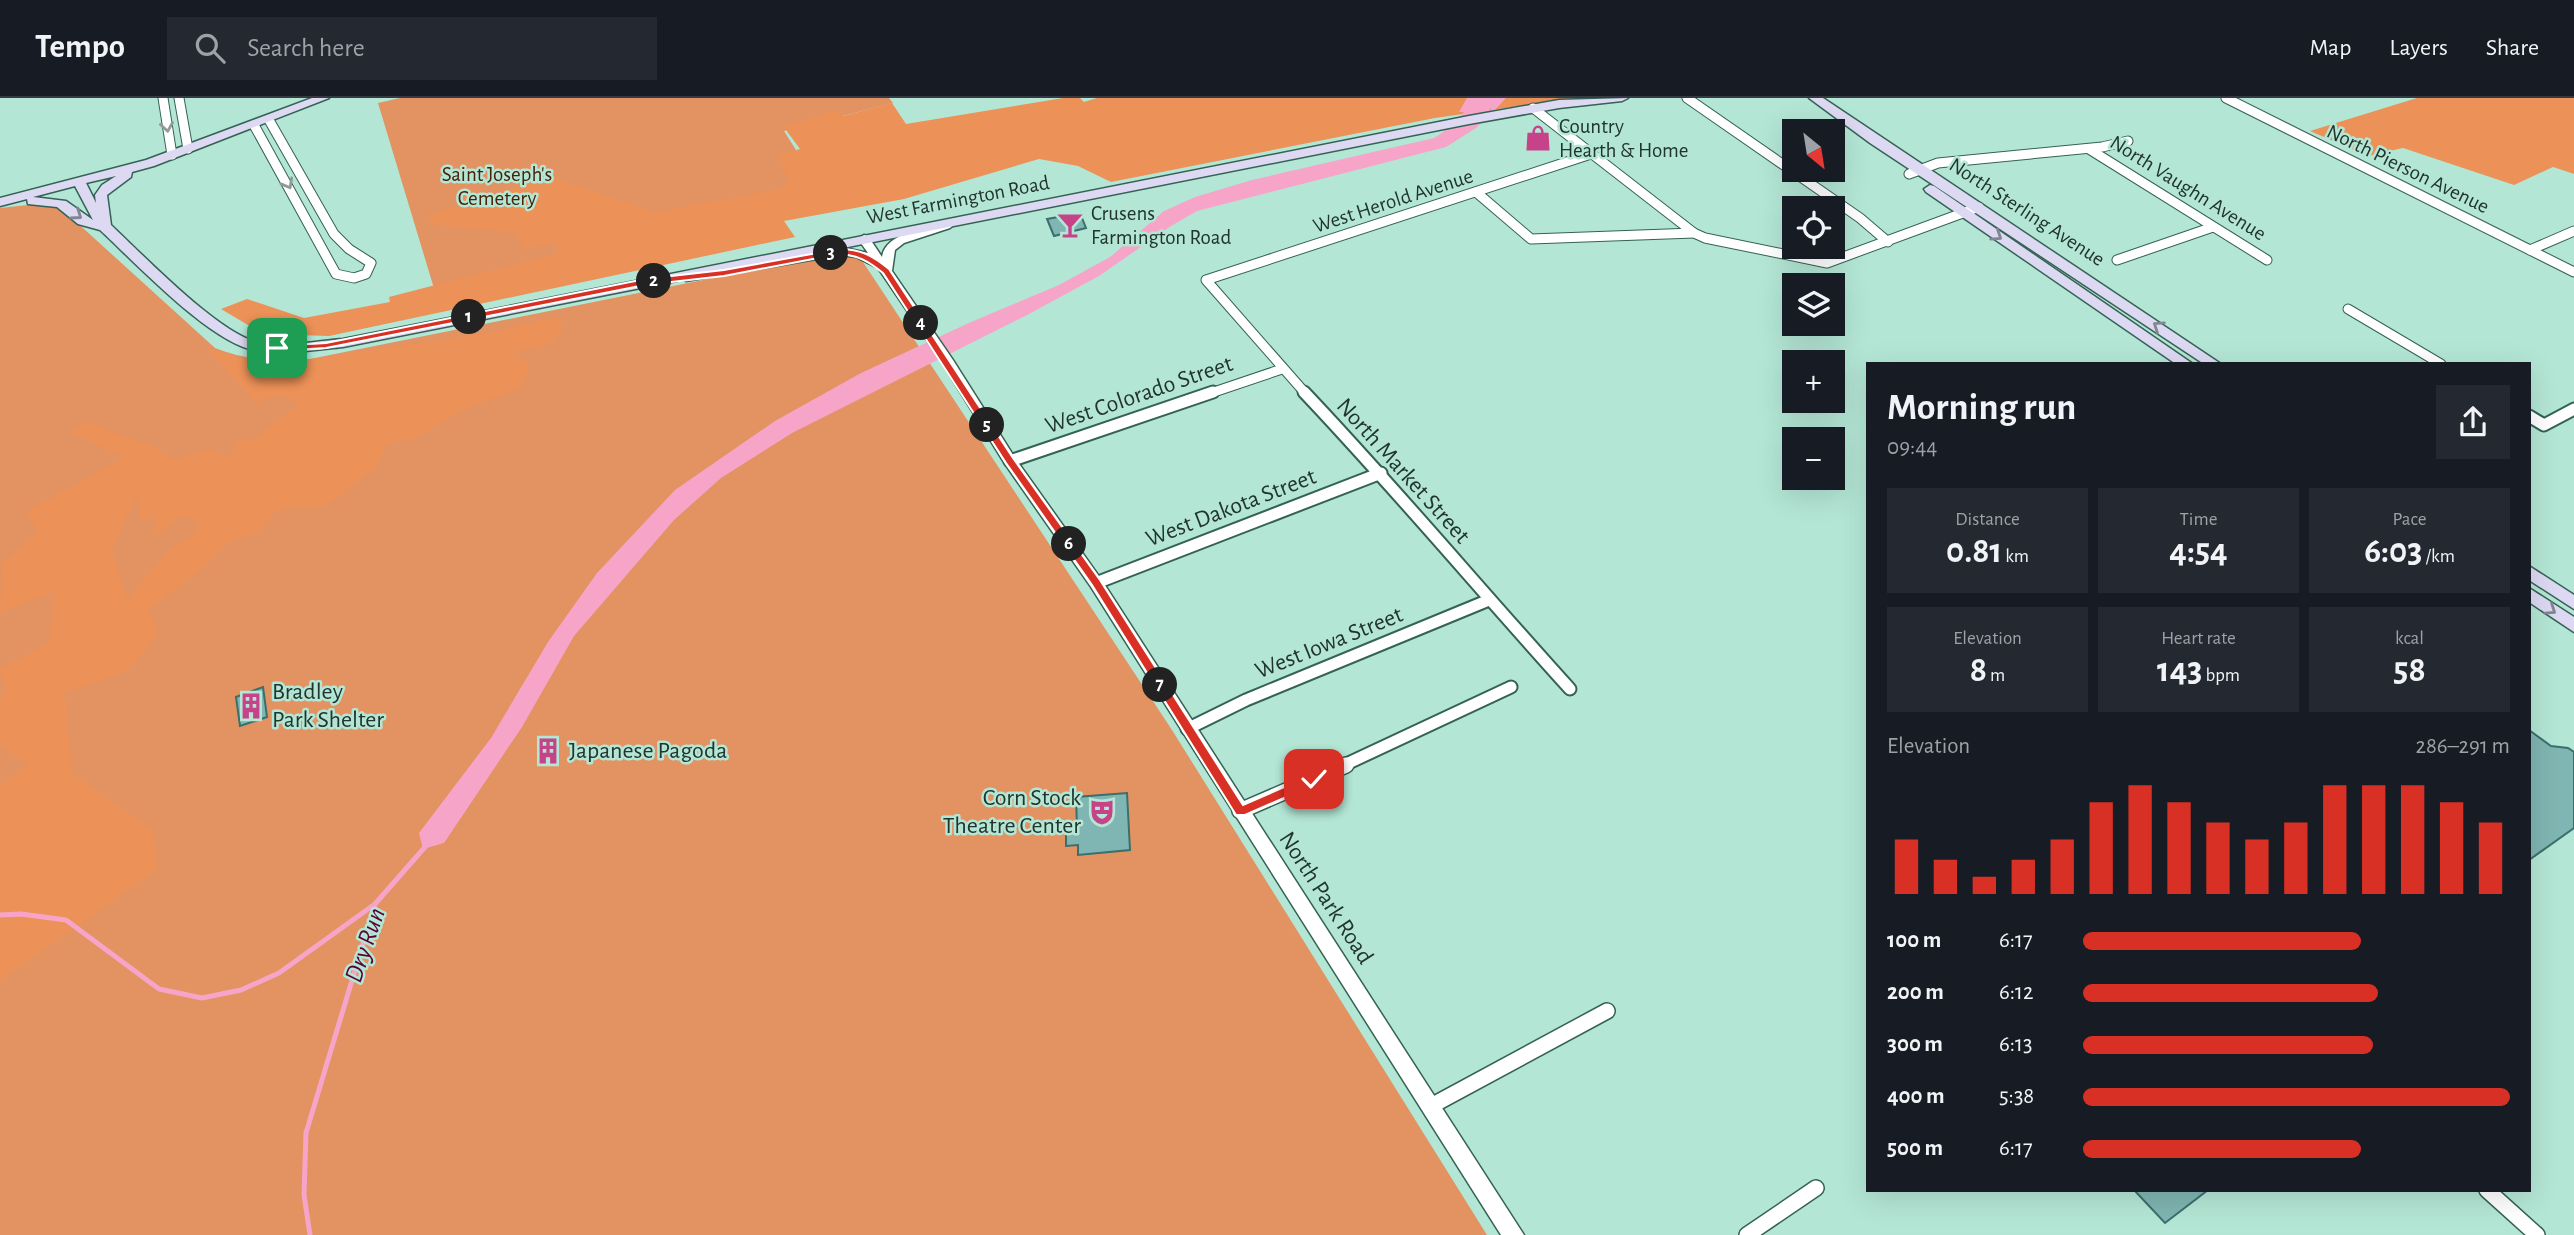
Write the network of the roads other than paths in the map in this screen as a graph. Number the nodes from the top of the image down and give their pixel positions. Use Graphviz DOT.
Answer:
graph roads {
  1 [pos="163,98"];
  2 [pos="179,98"];
  3 [pos="323,98"];
  4 [pos="1622,98"];
  5 [pos="1687,98"];
  6 [pos="1801,98"];
  7 [pos="1815,98"];
  8 [pos="1824,98"];
  9 [pos="2226,98"];
  10 [pos="1533,108"];
  11 [pos="269,120"];
  12 [pos="254,125"];
  13 [pos="1874,140"];
  14 [pos="2128,141"];
  15 [pos="188,149"];
  16 [pos="2089,149"];
  17 [pos="1591,154"];
  18 [pos="172,155"];
  19 [pos="150,163"];
  20 [pos="1915,172"];
  21 [pos="79,181"];
  22 [pos="1476,192"];
  23 [pos="0,195"];
  24 [pos="0,203"];
  25 [pos="1979,207"];
  26 [pos="1964,213"];
  27 [pos="971,218"];
  28 [pos="105,227"];
  29 [pos="2213,227"];
  30 [pos="2574,231"];
  31 [pos="1694,233"];
  32 [pos="864,239"];
  33 [pos="1888,242"];
  34 [pos="2530,250"];
  35 [pos="2117,260"];
  36 [pos="2267,260"];
  37 [pos="886,271"];
  38 [pos="2574,272"];
  39 [pos="1206,280"];
  40 [pos="645,282"];
  41 [pos="2348,309"];
  42 [pos="2183,362"];
  43 [pos="2211,362"];
  44 [pos="2438,362"];
  45 [pos="1282,369"];
  46 [pos="2574,409"];
  47 [pos="2531,417"];
  48 [pos="1010,461"];
  49 [pos="1381,473"];
  50 [pos="2531,573"];
  51 [pos="1096,583"];
  52 [pos="2531,595"];
  53 [pos="1489,600"];
  54 [pos="2574,603"];
  55 [pos="2574,626"];
  56 [pos="1511,687"];
  57 [pos="1570,688"];
  58 [pos="1187,729"];
  59 [pos="1240,811"];
  60 [pos="1607,1011"];
  61 [pos="1431,1106"];
  62 [pos="1816,1188"];
  63 [pos="2489,1192"];
  64 [pos="1513,1235"];
  65 [pos="1747,1235"];
  66 [pos="2537,1235"];
  1 -- 18 [label="street, one-way"];
  2 -- 15 [label="street"];
  3 -- 11 [label="main road"];
  4 -- 10 [label="main road, West Farmington Road"];
  5 -- 33 [label="street"];
  6 -- 20 [label="main road, North Sterling Avenue"];
  7 -- 13 [label="main road, North Sterling Avenue"];
  8 -- 13 [label="main road"];
  9 -- 34 [label="street, North Pierson Avenue"];
  10 -- 17 [label="street"];
  10 -- 27 [label="main road, West Farmington Road"];
  11 -- 12 [label="main road"];
  12 -- 11 [label="street, one-way"];
  12 -- 15 [label="main road"];
  13 -- 20 [label="main road, North Sterling Avenue"];
  14 -- 16 [label="street"];
  15 -- 18 [label="main road"];
  16 -- 20 [label="street"];
  16 -- 29 [label="street, North Vaughn Avenue"];
  17 -- 22 [label="street, West Herold Avenue"];
  17 -- 31 [label="street"];
  18 -- 19 [label="main road"];
  19 -- 21 [label="main road"];
  19 -- 28 [label="main road"];
  20 -- 25 [label="main road, North Sterling Avenue"];
  20 -- 26 [label="main road, North Sterling Avenue"];
  21 -- 23 [label="main road"];
  21 -- 24 [label="main road"];
  21 -- 28 [label="main road, West Farmington Road"];
  22 -- 31 [label="street"];
  22 -- 39 [label="street, West Herold Avenue"];
  24 -- 28 [label="main road, one-way"];
  25 -- 26 [label="street"];
  43 -- 25 [label="main road, North Sterling Avenue, one-way"];
  26 -- 33 [label="street"];
  26 -- 42 [label="main road, North Sterling Avenue, one-way"];
  27 -- 32 [label="main road, West Farmington Road"];
  27 -- 37 [label="street"];
  28 -- 40 [label="main road, West Farmington Road"];
  29 -- 35 [label="street"];
  29 -- 36 [label="street, North Vaughn Avenue"];
  30 -- 34 [label="street"];
  31 -- 33 [label="street"];
  32 -- 37 [label="street, North Park Road"];
  32 -- 40 [label="main road, West Farmington Road"];
  34 -- 38 [label="street, North Pierson Avenue"];
  37 -- 40 [label="street"];
  37 -- 48 [label="street, North Park Road"];
  39 -- 45 [label="street, North Market Street"];
  41 -- 44 [label="street"];
  45 -- 48 [label="street, West Colorado Street"];
  45 -- 49 [label="street, North Market Street"];
  46 -- 47 [label="street"];
  48 -- 51 [label="street, North Park Road"];
  49 -- 51 [label="street, West Dakota Street"];
  49 -- 53 [label="street, North Market Street"];
  50 -- 54 [label="main road"];
  51 -- 58 [label="street, North Park Road"];
  52 -- 55 [label="main road, one-way"];
  53 -- 57 [label="street, North Market Street"];
  53 -- 58 [label="street, West Iowa Street"];
  56 -- 59 [label="street"];
  58 -- 59 [label="street, North Park Road"];
  59 -- 61 [label="street, North Park Road"];
  60 -- 61 [label="street"];
  61 -- 64 [label="street, North Park Road"];
  62 -- 65 [label="street"];
  63 -- 66 [label="street"];
}
